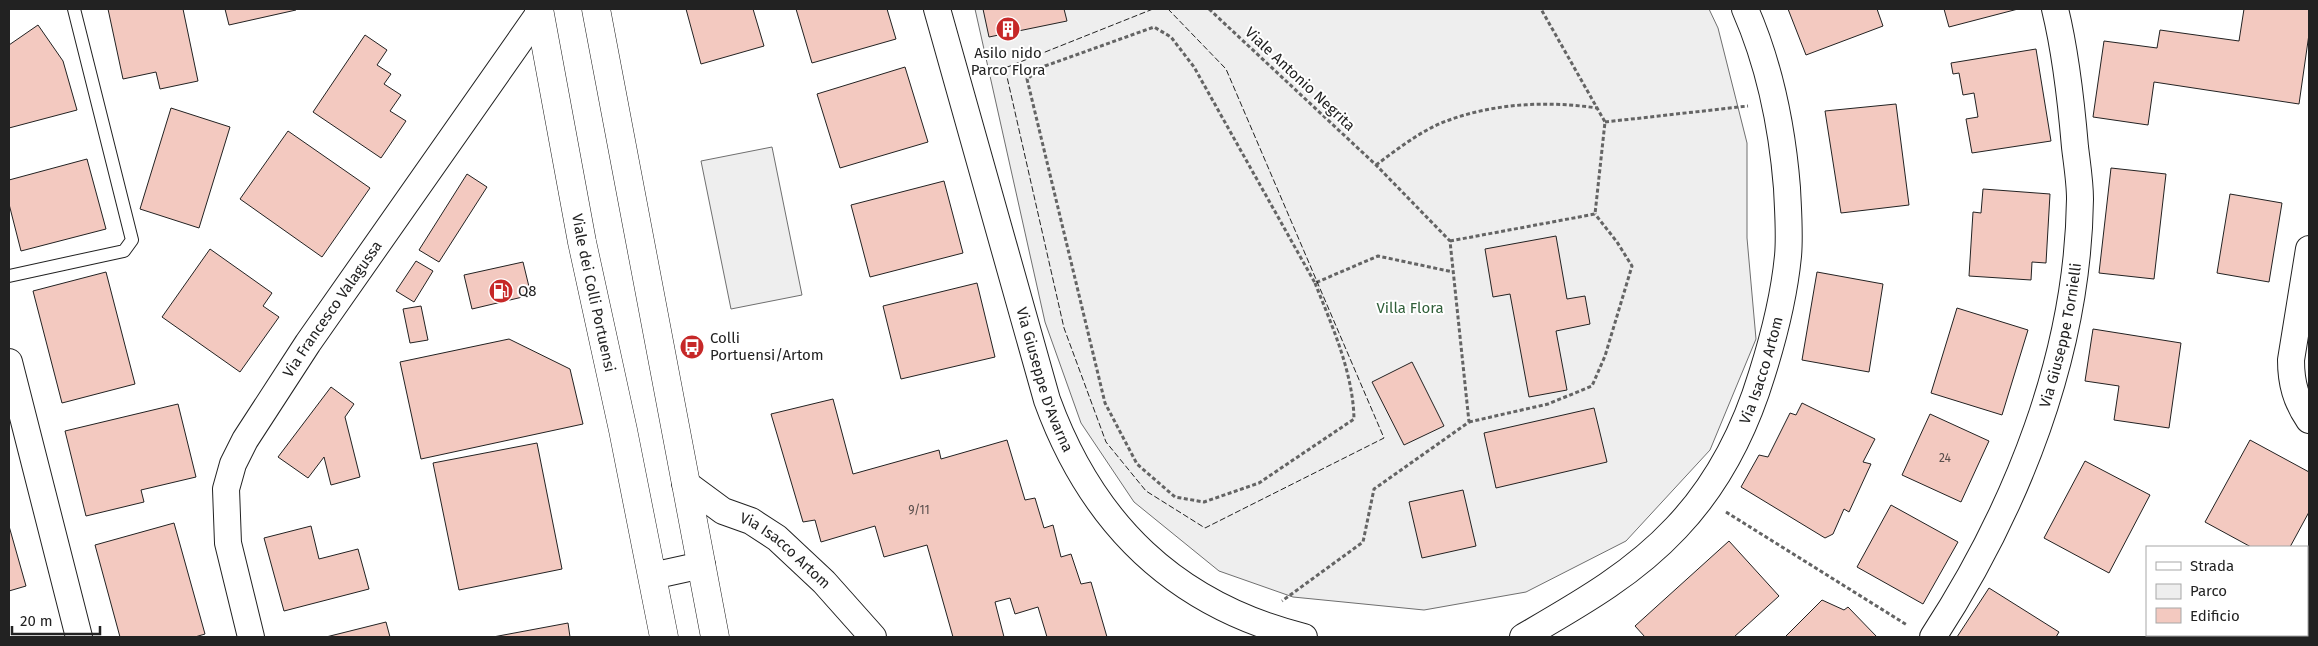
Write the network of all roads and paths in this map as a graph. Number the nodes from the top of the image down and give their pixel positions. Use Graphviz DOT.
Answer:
graph roads {
  1 [pos="74,9"];
  2 [pos="596,9"];
  3 [pos="937,9"];
  4 [pos="1209,9"];
  5 [pos="1541,9"];
  6 [pos="1745,9"];
  7 [pos="2055,9"];
  8 [pos="540,11"];
  9 [pos="1776,103"];
  10 [pos="1596,108"];
  11 [pos="1605,122"];
  12 [pos="1376,165"];
  13 [pos="1595,214"];
  14 [pos="1450,241"];
  15 [pos="2309,249"];
  16 [pos="1453,272"];
  17 [pos="9,276"];
  18 [pos="1315,283"];
  19 [pos="9,362"];
  20 [pos="2309,420"];
  21 [pos="1469,422"];
  22 [pos="685,483"];
  23 [pos="1702,497"];
  24 [pos="702,565"];
  25 [pos="652,576"];
  26 [pos="1277,630"];
  27 [pos="1922,632"];
  28 [pos="1521,636"];
  29 [pos="79,637"];
  30 [pos="251,637"];
  31 [pos="664,637"];
  32 [pos="715,637"];
  33 [pos="873,637"];
  34 [pos="1304,637"];
  1 -- 17 [label="lane"];
  2 -- 22 [label="street"];
  3 -- 26 [label="street, Via Giuseppe D'Avarna"];
  4 -- 12 [label="path, Viale Antonio Negrita"];
  5 -- 10 [label="path"];
  6 -- 9 [label="street, Via Isacco Artom"];
  7 -- 27 [label="street, Via Giuseppe Tornielli"];
  8 -- 25 [label="street, Viale dei Colli Portuensi"];
  8 -- 30 [label="street, Via Francesco Valagussa"];
  9 -- 11 [label="path"];
  9 -- 23 [label="street, Via Isacco Artom"];
  10 -- 11 [label="path"];
  10 -- 12 [label="path"];
  11 -- 13 [label="path"];
  12 -- 14 [label="path, Viale Antonio Negrita"];
  13 -- 14 [label="path"];
  13 -- 21 [label="path"];
  14 -- 16 [label="path"];
  15 -- 20 [label="street"];
  16 -- 18 [label="path"];
  16 -- 21 [label="path"];
  18 -- 18 [label="path"];
  19 -- 29 [label="street"];
  21 -- 26 [label="path"];
  22 -- 24 [label="street"];
  22 -- 33 [label="street, Via Isacco Artom"];
  23 -- 27 [label="path"];
  23 -- 28 [label="street, Via Isacco Artom"];
  24 -- 25 [label="street"];
  24 -- 32 [label="street"];
  25 -- 31 [label="street, Viale dei Colli Portuensi"];
  26 -- 34 [label="street, Via Giuseppe D'Avarna"];
}
